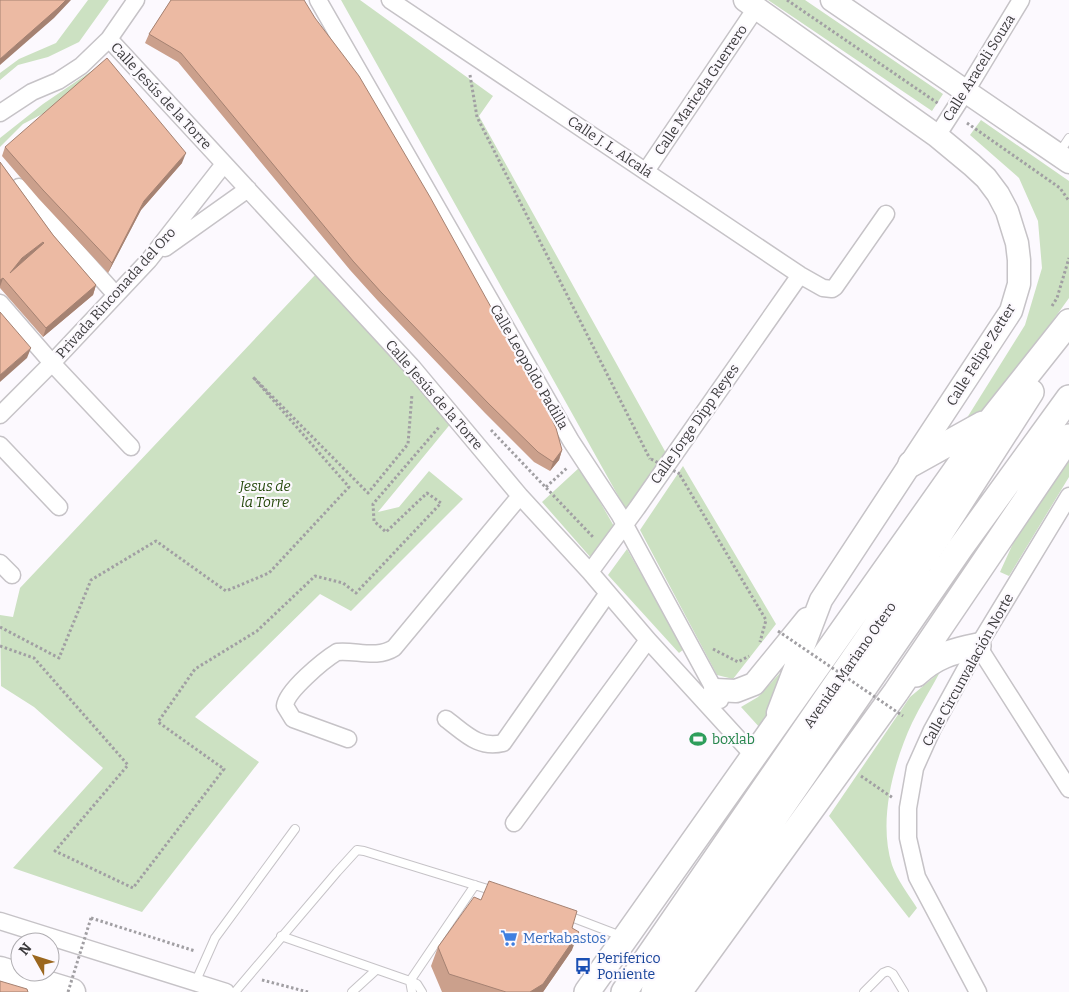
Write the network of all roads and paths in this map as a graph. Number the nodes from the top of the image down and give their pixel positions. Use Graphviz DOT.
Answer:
graph roads {
  1 [pos="136,0"];
  2 [pos="318,0"];
  3 [pos="390,0"];
  4 [pos="786,0"];
  5 [pos="832,0"];
  6 [pos="1021,0"];
  7 [pos="751,4"];
  8 [pos="109,39"];
  9 [pos="470,68"];
  10 [pos="966,91"];
  11 [pos="0,113"];
  12 [pos="952,113"];
  13 [pos="937,136"];
  14 [pos="1065,152"];
  15 [pos="224,164"];
  16 [pos="646,172"];
  17 [pos="19,187"];
  18 [pos="248,189"];
  19 [pos="1069,201"];
  20 [pos="886,214"];
  21 [pos="149,260"];
  22 [pos="800,275"];
  23 [pos="116,295"];
  24 [pos="0,303"];
  25 [pos="1069,322"];
  26 [pos="1069,332"];
  27 [pos="52,363"];
  28 [pos="412,392"];
  29 [pos="1069,398"];
  30 [pos="0,415"];
  31 [pos="992,419"];
  32 [pos="442,422"];
  33 [pos="489,428"];
  34 [pos="1069,437"];
  35 [pos="0,445"];
  36 [pos="130,447"];
  37 [pos="571,464"];
  38 [pos="912,464"];
  39 [pos="546,487"];
  40 [pos="520,496"];
  41 [pos="1069,496"];
  42 [pos="59,507"];
  43 [pos="624,524"];
  44 [pos="600,544"];
  45 [pos="0,563"];
  46 [pos="590,572"];
  47 [pos="12,575"];
  48 [pos="608,593"];
  49 [pos="821,600"];
  50 [pos="0,626"];
  51 [pos="778,631"];
  52 [pos="648,640"];
  53 [pos="0,646"];
  54 [pos="978,646"];
  55 [pos="711,648"];
  56 [pos="715,690"];
  57 [pos="896,692"];
  58 [pos="903,716"];
  59 [pos="446,719"];
  60 [pos="771,733"];
  61 [pos="737,736"];
  62 [pos="348,739"];
  63 [pos="754,756"];
  64 [pos="861,776"];
  65 [pos="1069,790"];
  66 [pos="908,808"];
  67 [pos="514,823"];
  68 [pos="295,829"];
  69 [pos="474,885"];
  70 [pos="501,894"];
  71 [pos="555,911"];
  72 [pos="0,921"];
  73 [pos="281,936"];
  74 [pos="625,938"];
  75 [pos="189,950"];
  76 [pos="606,966"];
  77 [pos="0,970"];
  78 [pos="376,970"];
  79 [pos="410,981"];
  80 [pos="195,983"];
  81 [pos="68,992"];
  82 [pos="72,992"];
  83 [pos="226,992"];
  84 [pos="234,992"];
  85 [pos="352,992"];
  86 [pos="412,992"];
  87 [pos="422,992"];
  88 [pos="587,992"];
  89 [pos="602,992"];
  90 [pos="624,992"];
  91 [pos="654,992"];
  92 [pos="679,992"];
  93 [pos="864,992"];
  94 [pos="904,992"];
  95 [pos="978,992"];
  1 -- 8 [label="street"];
  2 -- 43 [label="street, Calle Leopoldo Padilla"];
  3 -- 16 [label="street, Calle J. L. Alcalá"];
  4 -- 12 [label="path"];
  5 -- 10 [label="main road"];
  6 -- 10 [label="street, Calle Araceli Souza"];
  7 -- 13 [label="main road, Calle Felipe Zetter"];
  7 -- 16 [label="street, Calle Maricela Guerrero"];
  8 -- 11 [label="street"];
  8 -- 15 [label="street, Calle Jesús de la Torre"];
  9 -- 55 [label="path, bridge"];
  10 -- 12 [label="street, Calle Araceli Souza"];
  10 -- 14 [label="main road"];
  12 -- 13 [label="street, Calle Araceli Souza"];
  12 -- 19 [label="path"];
  13 -- 38 [label="main road, Calle Felipe Zetter"];
  15 -- 18 [label="street, Calle Jesús de la Torre"];
  15 -- 21 [label="street, Privada Rinconada del Oro"];
  16 -- 22 [label="street, Calle J. L. Alcalá"];
  17 -- 23 [label="street"];
  18 -- 21 [label="street"];
  18 -- 40 [label="street, Calle Jesús de la Torre"];
  20 -- 22 [label="street, Calle J. L. Alcalá"];
  21 -- 23 [label="street, Privada Rinconada del Oro"];
  22 -- 43 [label="street, Calle Jorge Dipp Reyes"];
  23 -- 27 [label="street, Privada Rinconada del Oro"];
  24 -- 27 [label="street"];
  25 -- 31 [label="main road"];
  26 -- 90 [label="main road, Avenida Mariano Otero"];
  27 -- 30 [label="street, Privada Rinconada del Oro"];
  27 -- 36 [label="street"];
  28 -- 50 [label="path"];
  29 -- 91 [label="main road, Avenida Mariano Otero"];
  31 -- 38 [label="main road"];
  31 -- 60 [label="main road"];
  32 -- 53 [label="path"];
  33 -- 39 [label="path"];
  34 -- 57 [label="main road"];
  35 -- 42 [label="street"];
  37 -- 39 [label="path"];
  38 -- 49 [label="main road, Calle Felipe Zetter"];
  39 -- 44 [label="path"];
  40 -- 46 [label="street, Calle Jesús de la Torre"];
  40 -- 62 [label="street"];
  41 -- 54 [label="street, Calle Circunvalación Norte"];
  43 -- 46 [label="street, Calle Jorge Dipp Reyes"];
  43 -- 56 [label="street, Calle Leopoldo Padilla"];
  45 -- 47 [label="street"];
  46 -- 48 [label="street, Calle Jesús de la Torre"];
  48 -- 52 [label="street, Calle Jesús de la Torre"];
  48 -- 59 [label="street"];
  49 -- 56 [label="main road"];
  49 -- 60 [label="main road, Calle Felipe Zetter"];
  51 -- 58 [label="path, bridge"];
  52 -- 61 [label="street, Calle Jesús de la Torre"];
  52 -- 67 [label="street"];
  54 -- 57 [label="main road"];
  54 -- 65 [label="street"];
  54 -- 66 [label="street, Calle Circunvalación Norte"];
  56 -- 61 [label="street, Calle Leopoldo Padilla"];
  57 -- 92 [label="main road"];
  60 -- 63 [label="main road"];
  61 -- 63 [label="street, Calle Jesús de la Torre"];
  63 -- 74 [label="main road"];
  64 -- 66 [label="path"];
  66 -- 95 [label="street, Calle Circunvalación Norte"];
  68 -- 80 [label="lane"];
  69 -- 70 [label="lane"];
  69 -- 73 [label="lane"];
  69 -- 79 [label="lane"];
  71 -- 74 [label="lane"];
  72 -- 80 [label="street"];
  73 -- 78 [label="lane"];
  73 -- 84 [label="lane"];
  74 -- 76 [label="main road"];
  75 -- 81 [label="path, bridge"];
  76 -- 88 [label="main road"];
  76 -- 89 [label="main road"];
  77 -- 82 [label="highway"];
  78 -- 79 [label="lane"];
  78 -- 85 [label="lane"];
  79 -- 86 [label="lane"];
  79 -- 87 [label="lane"];
  80 -- 83 [label="street"];
  93 -- 94 [label="lane"];
}
